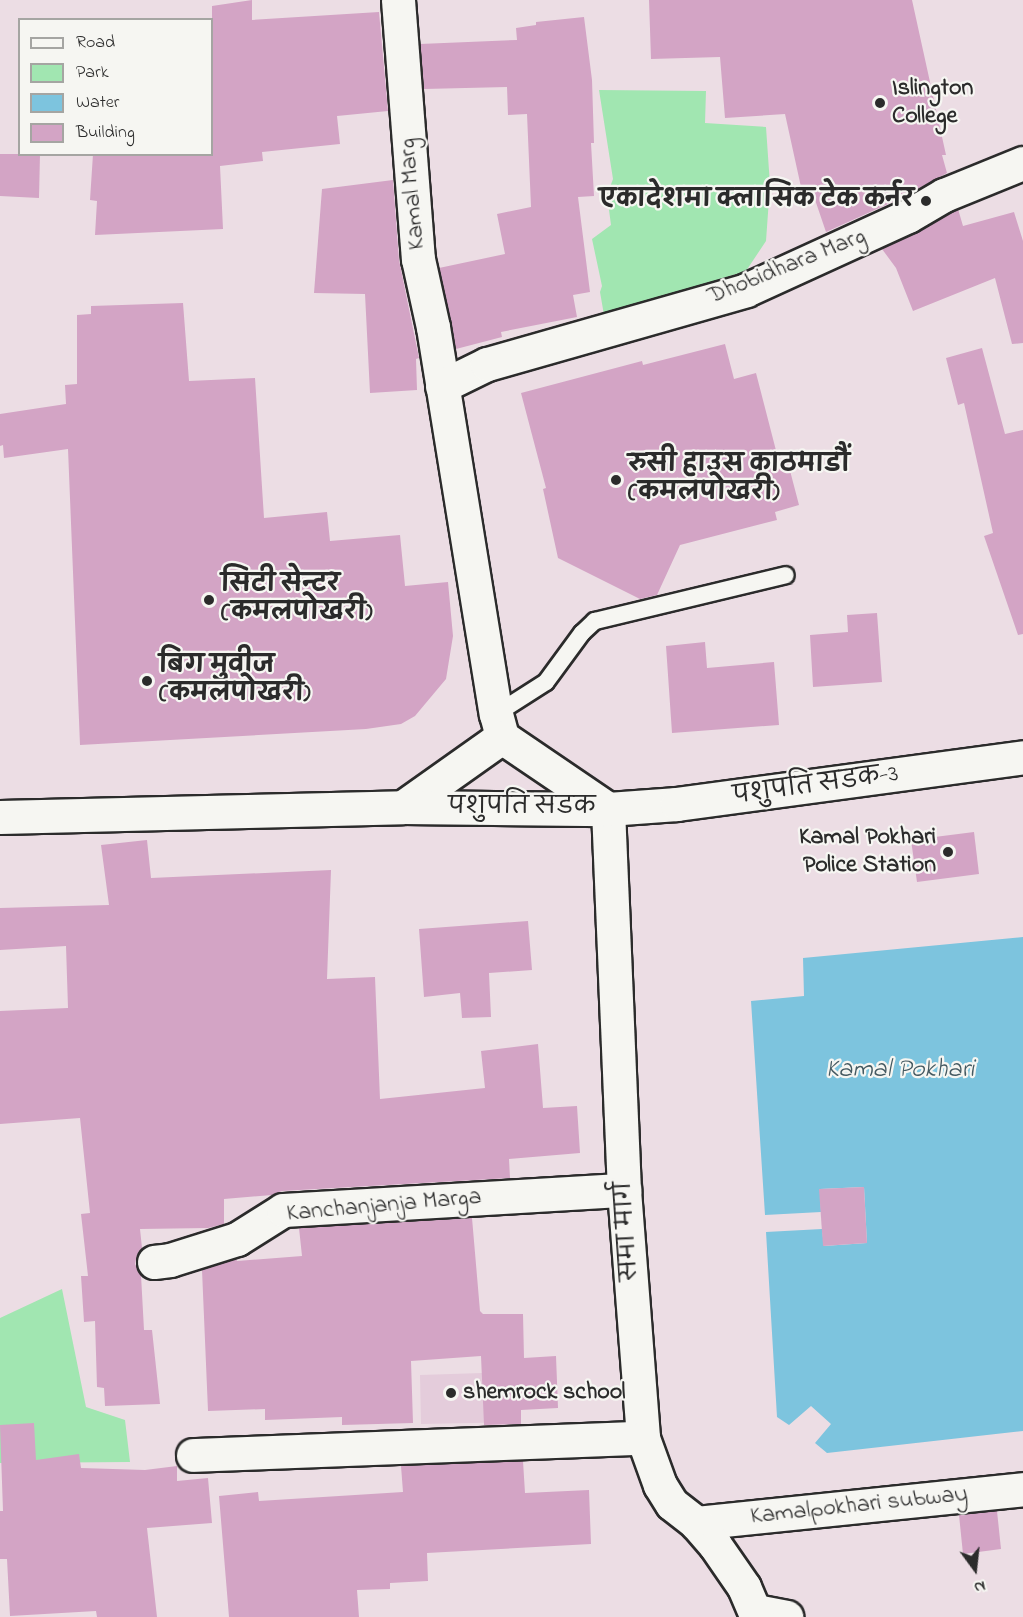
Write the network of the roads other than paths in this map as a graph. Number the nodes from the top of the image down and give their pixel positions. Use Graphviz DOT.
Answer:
graph roads {
  1 [pos="398,0"];
  2 [pos="1023,163"];
  3 [pos="442,386"];
  4 [pos="786,575"];
  5 [pos="499,726"];
  6 [pos="1023,757"];
  7 [pos="403,807"];
  8 [pos="608,808"];
  9 [pos="0,817"];
  10 [pos="624,1191"];
  11 [pos="154,1262"];
  12 [pos="643,1438"];
  13 [pos="193,1455"];
  14 [pos="1023,1489"];
  15 [pos="696,1523"];
  16 [pos="766,1615"];
  1 -- 3 [label="street, Kamal Marg"];
  2 -- 3 [label="street, Dhobidhara Marg"];
  3 -- 5 [label="street, Kamal Marg"];
  4 -- 5 [label="lane"];
  5 -- 7 [label="street, पशुपति सडक"];
  5 -- 8 [label="street, पशुपति सडक"];
  6 -- 8 [label="street, पशुपति सडक-3"];
  7 -- 8 [label="street, पशुपति सडक"];
  7 -- 9 [label="street, पशुपति सडक"];
  8 -- 10 [label="street, समा मार्ग"];
  10 -- 11 [label="street, Kanchanjanja Marga"];
  10 -- 12 [label="street, समा मार्ग"];
  12 -- 13 [label="street"];
  12 -- 15 [label="street, समा मार्ग"];
  14 -- 15 [label="street, Kamalpokhari subway"];
  15 -- 16 [label="street, समा मार्ग"];
}
